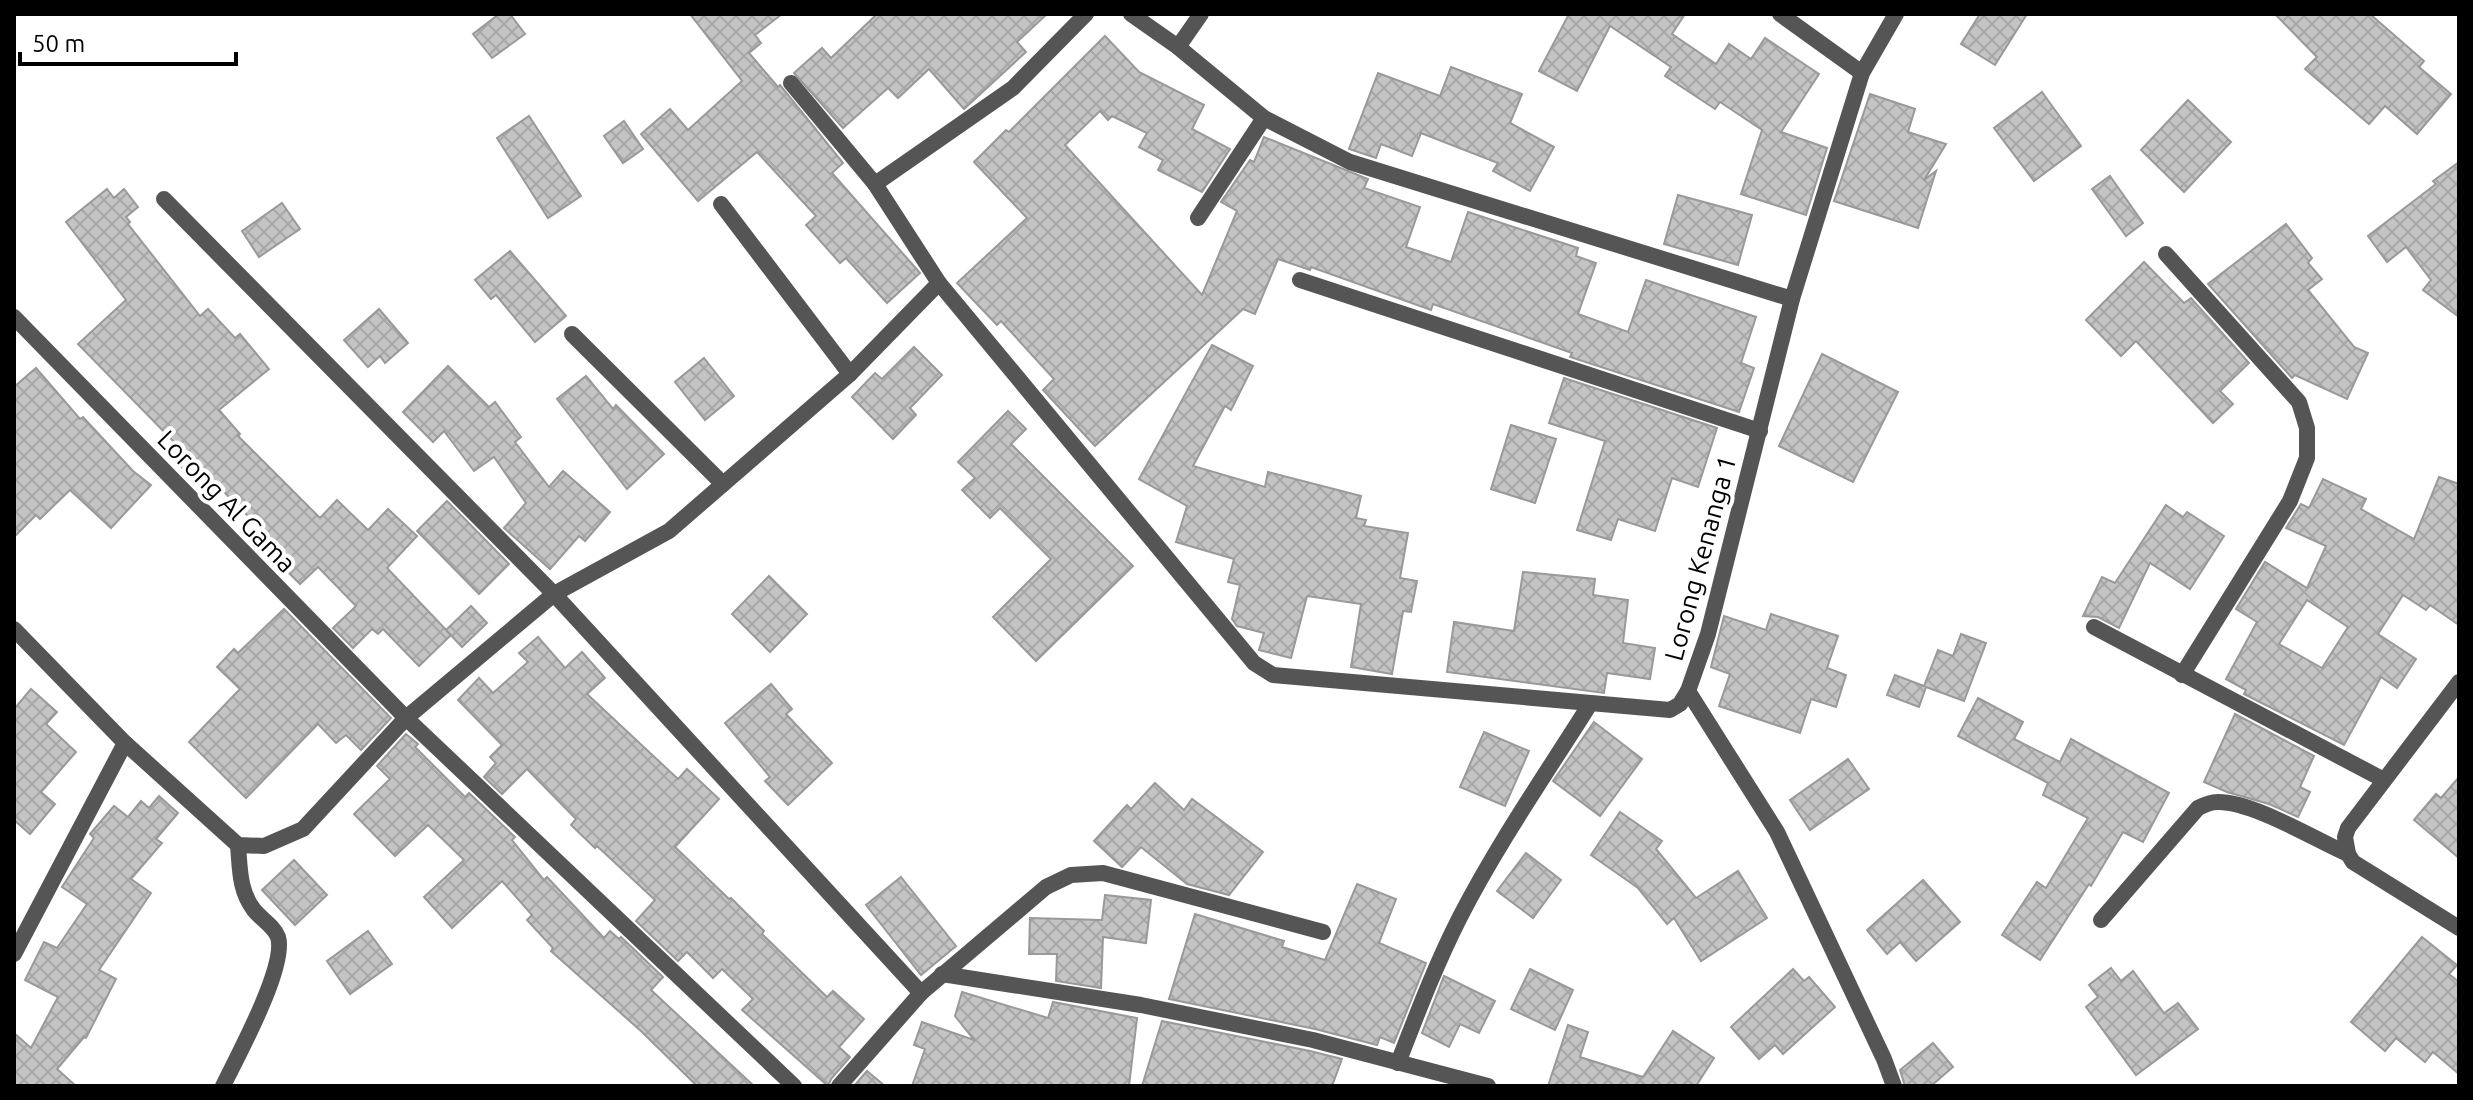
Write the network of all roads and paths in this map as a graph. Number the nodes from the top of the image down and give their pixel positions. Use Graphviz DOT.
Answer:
graph roads {
  1 [pos="1086,14"];
  2 [pos="1131,14"];
  3 [pos="1201,14"];
  4 [pos="1780,14"];
  5 [pos="1896,14"];
  6 [pos="1178,47"];
  7 [pos="1862,73"];
  8 [pos="791,83"];
  9 [pos="1264,118"];
  10 [pos="875,184"];
  11 [pos="164,199"];
  12 [pos="721,204"];
  13 [pos="1198,218"];
  14 [pos="2166,254"];
  15 [pos="1300,280"];
  16 [pos="939,283"];
  17 [pos="1792,299"];
  18 [pos="14,317"];
  19 [pos="572,334"];
  20 [pos="850,374"];
  21 [pos="1760,431"];
  22 [pos="723,484"];
  23 [pos="554,594"];
  24 [pos="2094,627"];
  25 [pos="14,629"];
  26 [pos="2182,675"];
  27 [pos="2459,682"];
  28 [pos="1688,691"];
  29 [pos="1590,704"];
  30 [pos="406,718"];
  31 [pos="125,743"];
  32 [pos="2384,780"];
  33 [pos="238,845"];
  34 [pos="2348,854"];
  35 [pos="2101,920"];
  36 [pos="2459,928"];
  37 [pos="1323,932"];
  38 [pos="14,954"];
  39 [pos="942,974"];
  40 [pos="921,993"];
  41 [pos="1398,1063"];
  42 [pos="223,1086"];
  43 [pos="794,1086"];
  44 [pos="839,1086"];
  45 [pos="1488,1086"];
  46 [pos="1894,1086"];
  1 -- 10 [label="street"];
  2 -- 6 [label="street"];
  3 -- 6 [label="street"];
  4 -- 7 [label="street"];
  5 -- 7 [label="street, Lorong Kenanga 1"];
  6 -- 9 [label="street"];
  7 -- 17 [label="street, Lorong Kenanga 1"];
  8 -- 10 [label="street"];
  9 -- 13 [label="street"];
  9 -- 17 [label="street"];
  10 -- 16 [label="street"];
  11 -- 23 [label="street"];
  12 -- 20 [label="street"];
  14 -- 26 [label="street"];
  15 -- 21 [label="street"];
  16 -- 20 [label="street"];
  16 -- 29 [label="street"];
  17 -- 21 [label="street, Lorong Kenanga 1"];
  18 -- 30 [label="street, Lorong Al Gama"];
  19 -- 22 [label="street"];
  20 -- 22 [label="street"];
  21 -- 28 [label="street, Lorong Kenanga 1"];
  22 -- 23 [label="street"];
  23 -- 30 [label="street"];
  23 -- 40 [label="street"];
  24 -- 26 [label="street"];
  25 -- 31 [label="street"];
  26 -- 32 [label="street"];
  27 -- 32 [label="street"];
  28 -- 29 [label="street"];
  28 -- 46 [label="street, Lorong Kenanga 1"];
  29 -- 41 [label="street"];
  30 -- 33 [label="street"];
  30 -- 43 [label="street, Lorong Al Gama"];
  31 -- 33 [label="street"];
  31 -- 38 [label="street"];
  32 -- 34 [label="street"];
  33 -- 42 [label="street"];
  34 -- 35 [label="street"];
  34 -- 36 [label="street"];
  37 -- 39 [label="street"];
  39 -- 40 [label="street"];
  39 -- 41 [label="street"];
  40 -- 44 [label="street"];
  41 -- 45 [label="street"];
}
